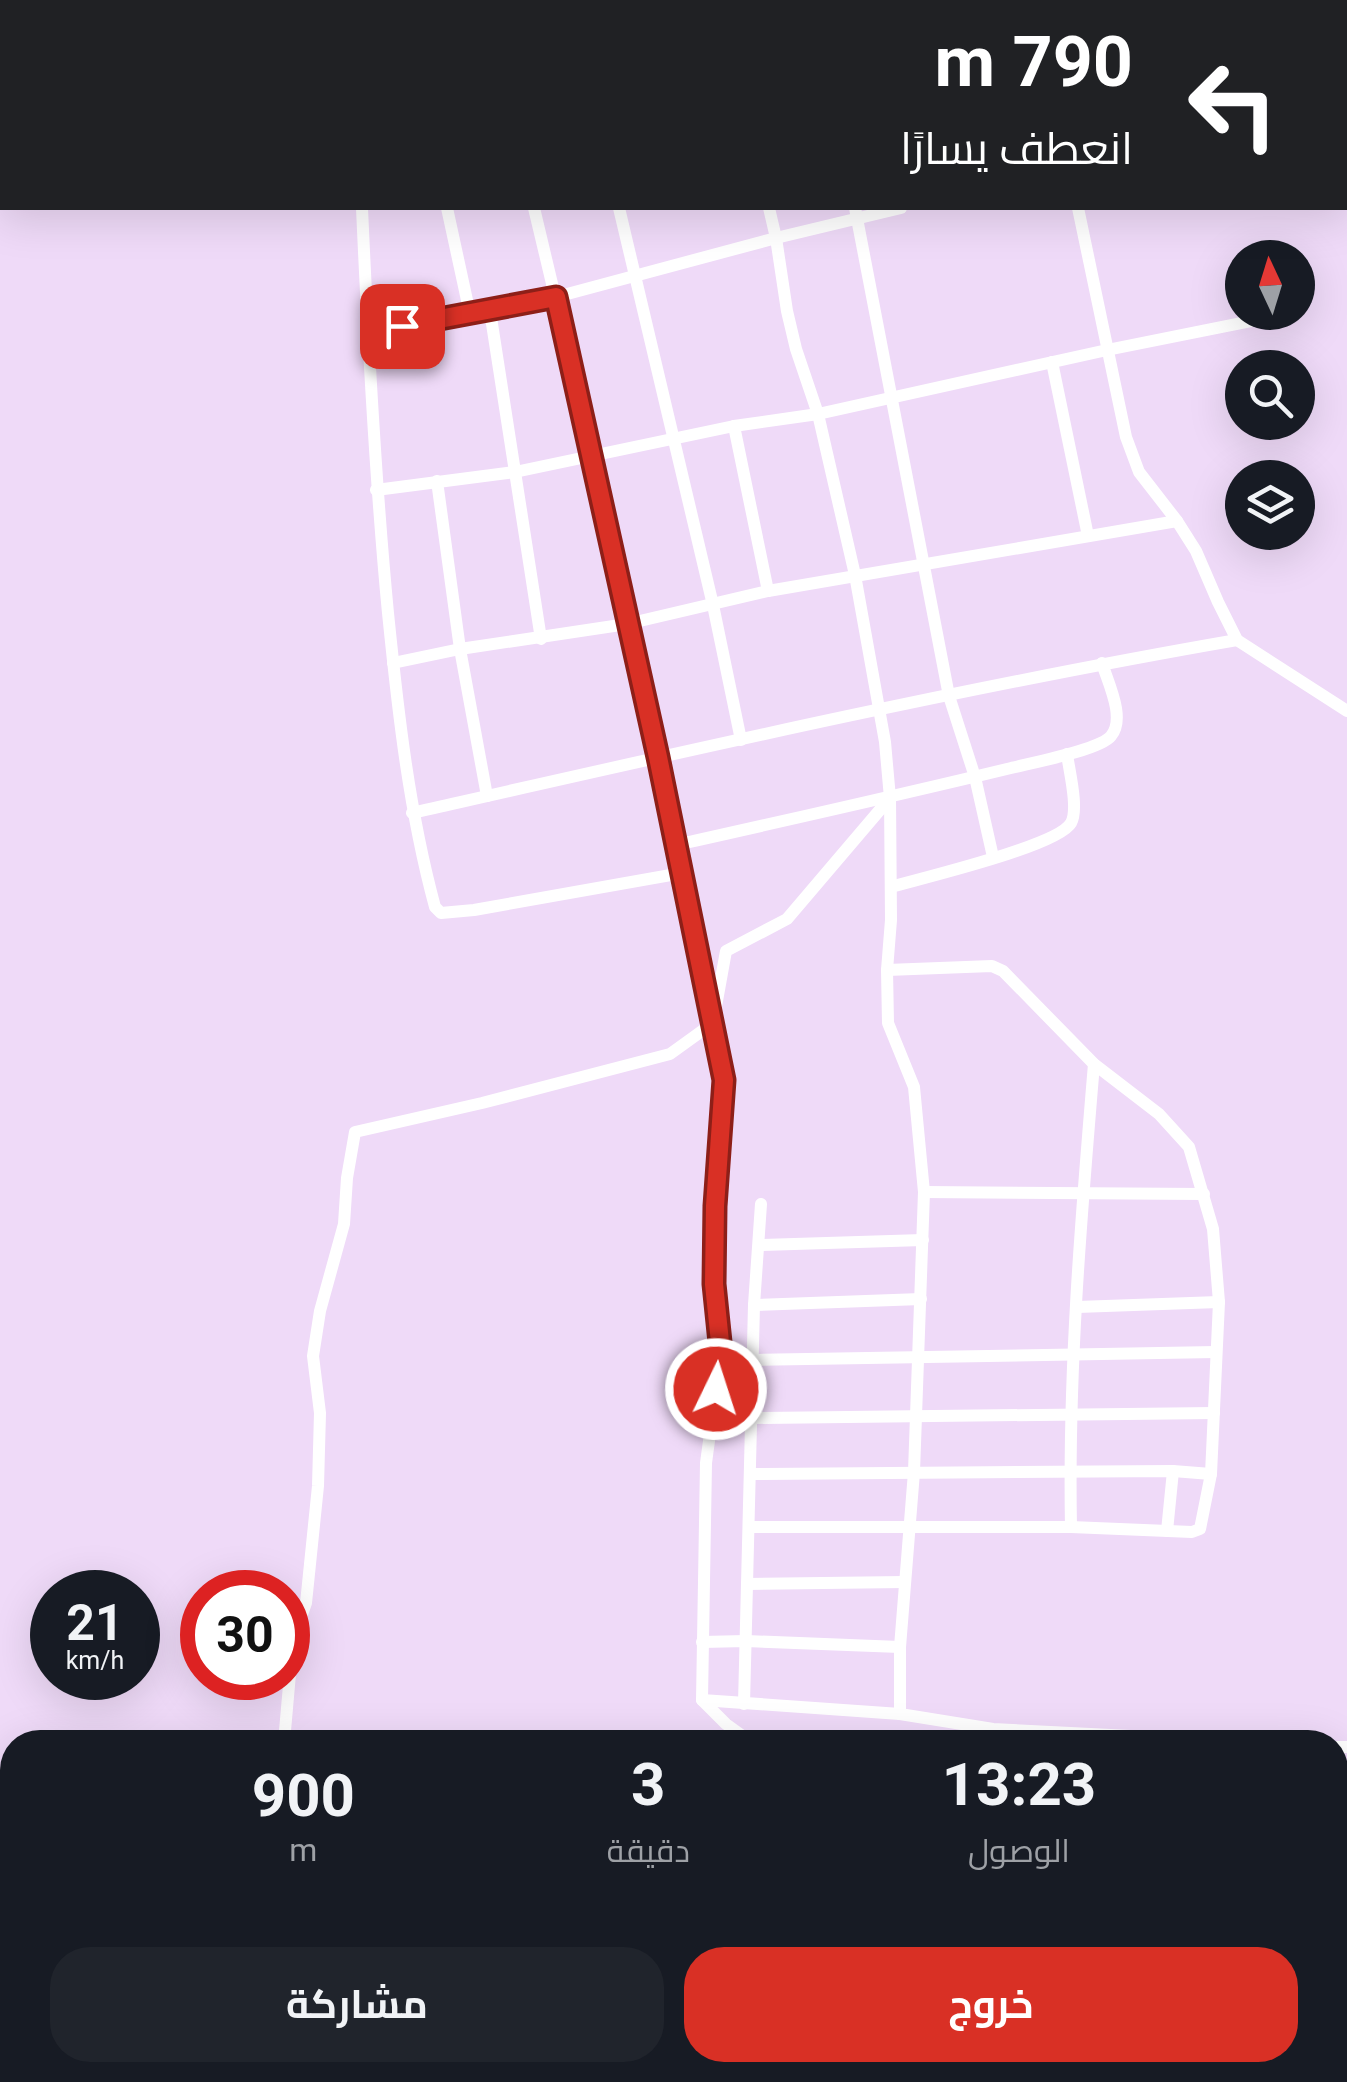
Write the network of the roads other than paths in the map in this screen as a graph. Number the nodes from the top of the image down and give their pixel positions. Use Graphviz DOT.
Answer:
graph roads {
  1 [pos="362,210"];
  2 [pos="447,210"];
  3 [pos="534,210"];
  4 [pos="619,210"];
  5 [pos="769,210"];
  6 [pos="1078,210"];
  7 [pos="856,212"];
  8 [pos="776,238"];
  9 [pos="634,277"];
  10 [pos="556,297"];
  11 [pos="490,310"];
  12 [pos="470,314"];
  13 [pos="1225,327"];
  14 [pos="368,332"];
  15 [pos="1107,350"];
  16 [pos="1052,362"];
  17 [pos="890,398"];
  18 [pos="818,414"];
  19 [pos="734,426"];
  20 [pos="673,439"];
  21 [pos="593,456"];
  22 [pos="515,472"];
  23 [pos="437,481"];
  24 [pos="376,490"];
  25 [pos="1177,521"];
  26 [pos="1088,536"];
  27 [pos="922,564"];
  28 [pos="854,575"];
  29 [pos="768,591"];
  30 [pos="713,605"];
  31 [pos="627,624"];
  32 [pos="541,639"];
  33 [pos="1237,640"];
  34 [pos="460,649"];
  35 [pos="393,662"];
  36 [pos="1102,664"];
  37 [pos="948,696"];
  38 [pos="880,710"];
  39 [pos="1347,711"];
  40 [pos="741,740"];
  41 [pos="1067,754"];
  42 [pos="658,757"];
  43 [pos="975,777"];
  44 [pos="487,796"];
  45 [pos="890,798"];
  46 [pos="412,813"];
  47 [pos="676,844"];
  48 [pos="993,857"];
  49 [pos="682,872"];
  50 [pos="891,887"];
  51 [pos="887,970"];
  52 [pos="713,1023"];
  53 [pos="1094,1064"];
  54 [pos="924,1192"];
  55 [pos="1083,1194"];
  56 [pos="1204,1194"];
  57 [pos="760,1204"];
  58 [pos="923,1240"];
  59 [pos="758,1246"];
  60 [pos="921,1299"];
  61 [pos="1218,1302"];
  62 [pos="754,1305"];
  63 [pos="1076,1308"];
  64 [pos="1216,1352"];
  65 [pos="1075,1354"];
  66 [pos="920,1358"];
  67 [pos="752,1360"];
  68 [pos="1072,1414"];
  69 [pos="1214,1414"];
  70 [pos="917,1416"];
  71 [pos="752,1418"];
  72 [pos="1070,1471"];
  73 [pos="1174,1471"];
  74 [pos="914,1472"];
  75 [pos="750,1474"];
  76 [pos="1210,1474"];
  77 [pos="749,1527"];
  78 [pos="908,1528"];
  79 [pos="1071,1528"];
  80 [pos="1167,1532"];
  81 [pos="905,1582"];
  82 [pos="747,1584"];
  83 [pos="746,1641"];
  84 [pos="702,1642"];
  85 [pos="900,1646"];
  86 [pos="702,1700"];
  87 [pos="744,1704"];
  88 [pos="900,1714"];
  89 [pos="285,1730"];
  90 [pos="734,1730"];
  91 [pos="1018,1730"];
  1 -- 14 [label="street"];
  2 -- 12 [label="street"];
  3 -- 10 [label="street"];
  4 -- 9 [label="street"];
  5 -- 8 [label="street"];
  6 -- 15 [label="street"];
  7 -- 8 [label="street"];
  7 -- 17 [label="street"];
  8 -- 9 [label="street"];
  8 -- 18 [label="street"];
  9 -- 10 [label="street"];
  9 -- 20 [label="street"];
  10 -- 11 [label="street"];
  10 -- 21 [label="street"];
  11 -- 12 [label="street"];
  11 -- 22 [label="street"];
  12 -- 14 [label="street"];
  13 -- 15 [label="street"];
  14 -- 24 [label="street"];
  15 -- 16 [label="street"];
  15 -- 25 [label="street"];
  16 -- 17 [label="street"];
  16 -- 26 [label="street"];
  17 -- 18 [label="street"];
  17 -- 27 [label="street"];
  18 -- 19 [label="street"];
  18 -- 28 [label="street"];
  19 -- 20 [label="street"];
  19 -- 29 [label="street"];
  20 -- 21 [label="street"];
  20 -- 30 [label="street"];
  21 -- 22 [label="street"];
  21 -- 31 [label="street"];
  22 -- 23 [label="street"];
  22 -- 32 [label="street"];
  23 -- 24 [label="street"];
  23 -- 34 [label="street"];
  24 -- 35 [label="street"];
  25 -- 26 [label="street"];
  25 -- 33 [label="street"];
  26 -- 27 [label="street"];
  27 -- 28 [label="street"];
  27 -- 37 [label="street"];
  28 -- 29 [label="street"];
  28 -- 38 [label="street"];
  29 -- 30 [label="street"];
  30 -- 31 [label="street"];
  30 -- 40 [label="street"];
  31 -- 32 [label="street"];
  31 -- 42 [label="street"];
  32 -- 34 [label="street"];
  33 -- 36 [label="street"];
  33 -- 39 [label="street"];
  34 -- 35 [label="street"];
  34 -- 44 [label="street"];
  35 -- 46 [label="street"];
  36 -- 37 [label="street"];
  36 -- 41 [label="street"];
  37 -- 38 [label="street"];
  37 -- 43 [label="street"];
  38 -- 40 [label="street"];
  38 -- 45 [label="street"];
  40 -- 42 [label="street"];
  41 -- 43 [label="street"];
  41 -- 48 [label="street"];
  42 -- 44 [label="street"];
  42 -- 47 [label="street"];
  43 -- 45 [label="street"];
  43 -- 48 [label="street"];
  44 -- 46 [label="street"];
  45 -- 47 [label="street"];
  45 -- 50 [label="street"];
  45 -- 52 [label="street"];
  46 -- 49 [label="street"];
  47 -- 49 [label="street"];
  48 -- 50 [label="street"];
  49 -- 52 [label="street"];
  50 -- 51 [label="street"];
  51 -- 53 [label="street"];
  51 -- 54 [label="street"];
  52 -- 84 [label="street"];
  52 -- 89 [label="street"];
  53 -- 55 [label="street"];
  53 -- 56 [label="street"];
  54 -- 55 [label="street"];
  54 -- 58 [label="street"];
  55 -- 56 [label="street"];
  55 -- 63 [label="street"];
  56 -- 61 [label="street"];
  57 -- 59 [label="street"];
  58 -- 59 [label="street"];
  58 -- 60 [label="street"];
  59 -- 62 [label="street"];
  60 -- 62 [label="street"];
  60 -- 66 [label="street"];
  61 -- 63 [label="street"];
  61 -- 64 [label="street"];
  62 -- 67 [label="street"];
  63 -- 65 [label="street"];
  64 -- 65 [label="street"];
  64 -- 69 [label="street"];
  65 -- 66 [label="street"];
  65 -- 68 [label="street"];
  66 -- 67 [label="street"];
  66 -- 70 [label="street"];
  67 -- 71 [label="street"];
  68 -- 69 [label="street"];
  68 -- 70 [label="street"];
  68 -- 72 [label="street"];
  69 -- 76 [label="street"];
  70 -- 71 [label="street"];
  70 -- 74 [label="street"];
  71 -- 75 [label="street"];
  72 -- 73 [label="street"];
  72 -- 74 [label="street"];
  72 -- 79 [label="street"];
  73 -- 76 [label="street"];
  73 -- 80 [label="street"];
  74 -- 75 [label="street"];
  74 -- 78 [label="street"];
  75 -- 77 [label="street"];
  76 -- 80 [label="street"];
  77 -- 78 [label="street"];
  77 -- 82 [label="street"];
  78 -- 79 [label="street"];
  78 -- 81 [label="street"];
  79 -- 80 [label="street"];
  81 -- 82 [label="street"];
  81 -- 85 [label="street"];
  82 -- 83 [label="street"];
  83 -- 84 [label="street"];
  83 -- 85 [label="street"];
  83 -- 87 [label="street"];
  84 -- 86 [label="street"];
  85 -- 88 [label="street"];
  86 -- 87 [label="street"];
  86 -- 90 [label="street"];
  87 -- 88 [label="street"];
  88 -- 91 [label="street"];
}
